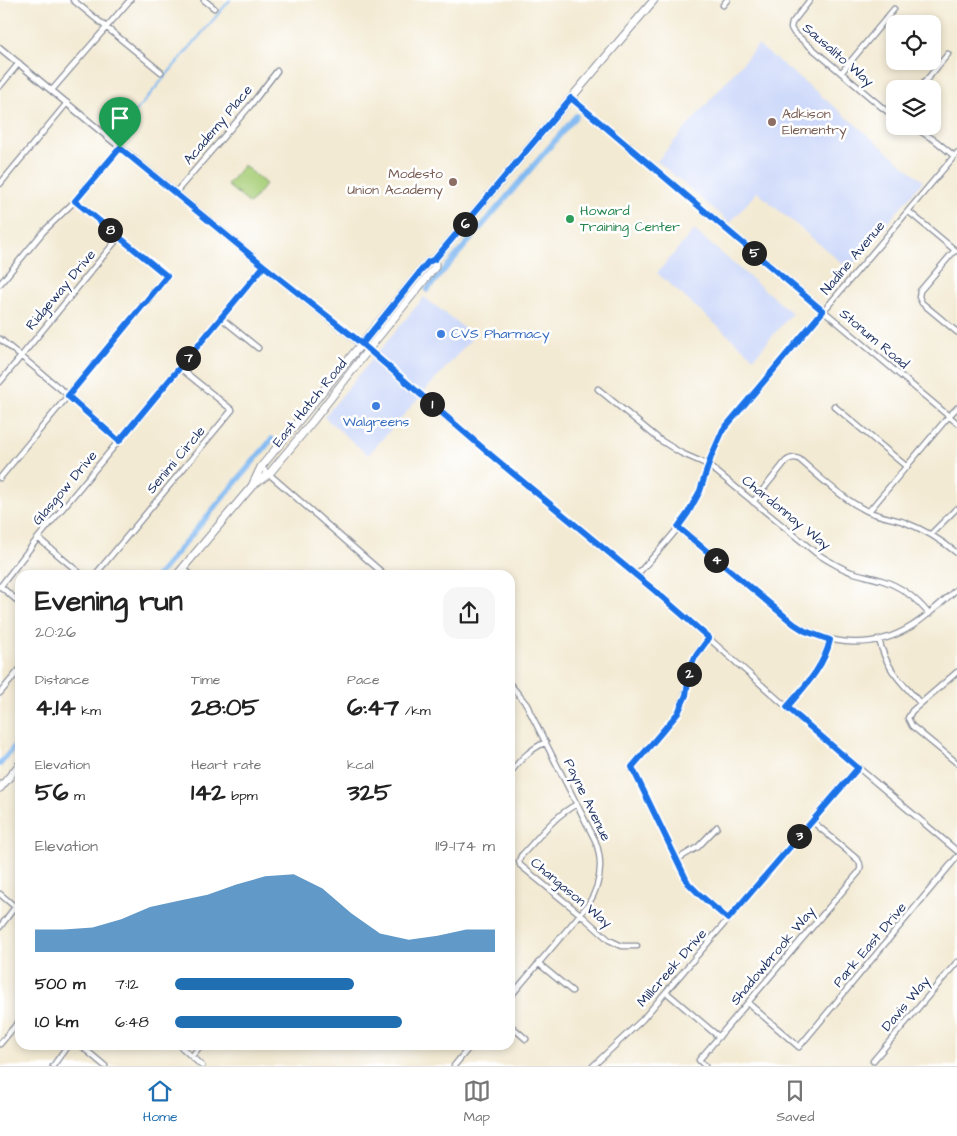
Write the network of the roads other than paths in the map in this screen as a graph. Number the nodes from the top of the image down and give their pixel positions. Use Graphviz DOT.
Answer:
graph roads {
  1 [pos="73,0"];
  2 [pos="130,0"];
  3 [pos="204,0"];
  4 [pos="654,0"];
  5 [pos="727,0"];
  6 [pos="810,0"];
  7 [pos="723,5"];
  8 [pos="214,8"];
  9 [pos="894,9"];
  10 [pos="106,28"];
  11 [pos="0,48"];
  12 [pos="948,54"];
  13 [pos="19,63"];
  14 [pos="277,71"];
  15 [pos="161,72"];
  16 [pos="841,72"];
  17 [pos="926,80"];
  18 [pos="0,86"];
  19 [pos="52,90"];
  20 [pos="571,98"];
  21 [pos="67,102"];
  22 [pos="886,110"];
  23 [pos="926,135"];
  24 [pos="120,148"];
  25 [pos="956,155"];
  26 [pos="0,184"];
  27 [pos="175,193"];
  28 [pos="75,201"];
  29 [pos="908,211"];
  30 [pos="119,237"];
  31 [pos="956,251"];
  32 [pos="435,259"];
  33 [pos="264,266"];
  34 [pos="0,284"];
  35 [pos="823,311"];
  36 [pos="221,318"];
  37 [pos="957,332"];
  38 [pos="0,339"];
  39 [pos="362,344"];
  40 [pos="258,348"];
  41 [pos="368,350"];
  42 [pos="21,356"];
  43 [pos="180,368"];
  44 [pos="0,382"];
  45 [pos="598,389"];
  46 [pos="68,396"];
  47 [pos="834,406"];
  48 [pos="957,408"];
  49 [pos="949,416"];
  50 [pos="957,423"];
  51 [pos="119,441"];
  52 [pos="708,466"];
  53 [pos="907,466"];
  54 [pos="261,467"];
  55 [pos="269,474"];
  56 [pos="0,478"];
  57 [pos="252,486"];
  58 [pos="753,502"];
  59 [pos="956,509"];
  60 [pos="868,512"];
  61 [pos="678,527"];
  62 [pos="931,534"];
  63 [pos="38,538"];
  64 [pos="957,553"];
  65 [pos="183,568"];
  66 [pos="76,570"];
  67 [pos="99,570"];
  68 [pos="185,570"];
  69 [pos="379,570"];
  70 [pos="636,576"];
  71 [pos="0,587"];
  72 [pos="957,589"];
  73 [pos="15,599"];
  74 [pos="929,614"];
  75 [pos="709,638"];
  76 [pos="830,640"];
  77 [pos="879,640"];
  78 [pos="15,675"];
  79 [pos="956,675"];
  80 [pos="515,691"];
  81 [pos="0,693"];
  82 [pos="920,703"];
  83 [pos="787,707"];
  84 [pos="546,742"];
  85 [pos="957,763"];
  86 [pos="515,767"];
  87 [pos="858,768"];
  88 [pos="15,770"];
  89 [pos="0,788"];
  90 [pos="577,804"];
  91 [pos="812,821"];
  92 [pos="717,827"];
  93 [pos="957,851"];
  94 [pos="957,857"];
  95 [pos="676,860"];
  96 [pos="0,894"];
  97 [pos="15,907"];
  98 [pos="580,914"];
  99 [pos="728,919"];
  100 [pos="0,927"];
  101 [pos="637,946"];
  102 [pos="957,962"];
  103 [pos="538,963"];
  104 [pos="572,991"];
  105 [pos="515,992"];
  106 [pos="666,992"];
  107 [pos="748,1003"];
  108 [pos="15,1026"];
  109 [pos="515,1030"];
  110 [pos="719,1036"];
  111 [pos="526,1039"];
  112 [pos="0,1044"];
  113 [pos="64,1050"];
  114 [pos="86,1050"];
  115 [pos="185,1050"];
  116 [pos="197,1050"];
  117 [pos="467,1050"];
  118 [pos="192,1056"];
  119 [pos="873,1061"];
  120 [pos="596,1065"];
  121 [pos="53,1066"];
  122 [pos="105,1066"];
  123 [pos="202,1066"];
  124 [pos="454,1066"];
  125 [pos="706,1066"];
  1 -- 10 [label="street"];
  2 -- 10 [label="street"];
  3 -- 8 [label="street"];
  4 -- 20 [label="main road, East Hatch Road"];
  5 -- 7 [label="street"];
  6 -- 16 [label="street, Sausalito Way"];
  9 -- 16 [label="street"];
  10 -- 15 [label="street"];
  10 -- 19 [label="street"];
  11 -- 13 [label="street"];
  12 -- 17 [label="street"];
  13 -- 18 [label="street"];
  13 -- 19 [label="street"];
  14 -- 27 [label="street, Academy Place"];
  16 -- 22 [label="street, Sausalito Way"];
  19 -- 21 [label="street"];
  20 -- 32 [label="main road, East Hatch Road"];
  20 -- 35 [label="street, Stonum Road"];
  21 -- 24 [label="street"];
  21 -- 26 [label="street"];
  23 -- 25 [label="street"];
  24 -- 27 [label="street"];
  24 -- 28 [label="street"];
  25 -- 29 [label="street, Nadine Avenue"];
  27 -- 33 [label="street"];
  28 -- 30 [label="street"];
  28 -- 34 [label="street"];
  29 -- 31 [label="street"];
  29 -- 35 [label="street, Nadine Avenue"];
  30 -- 42 [label="street, Ridgeway Drive"];
  30 -- 46 [label="street"];
  31 -- 37 [label="street"];
  32 -- 39 [label="main road, East Hatch Road"];
  32 -- 41 [label="main road, East Hatch Road"];
  33 -- 36 [label="street, Glasgow Drive"];
  33 -- 39 [label="street"];
  35 -- 49 [label="street, Stonum Road"];
  35 -- 52 [label="street, Nadine Avenue"];
  36 -- 40 [label="street"];
  36 -- 43 [label="street, Glasgow Drive"];
  38 -- 42 [label="street"];
  39 -- 41 [label="street"];
  39 -- 54 [label="main road, East Hatch Road"];
  41 -- 55 [label="main road, East Hatch Road"];
  41 -- 70 [label="street"];
  42 -- 44 [label="street, Ridgeway Drive"];
  42 -- 46 [label="street"];
  43 -- 51 [label="street, Glasgow Drive"];
  43 -- 67 [label="street, Senimi Circle"];
  45 -- 52 [label="street, Chardonnay Way"];
  46 -- 51 [label="street"];
  46 -- 56 [label="street"];
  47 -- 53 [label="street"];
  48 -- 49 [label="street"];
  49 -- 50 [label="street, Stonum Road"];
  49 -- 53 [label="street"];
  51 -- 63 [label="street, Glasgow Drive"];
  52 -- 58 [label="street, Chardonnay Way"];
  52 -- 61 [label="street, Nadine Avenue"];
  53 -- 60 [label="street"];
  54 -- 55 [label="street"];
  54 -- 57 [label="main road, East Hatch Road"];
  55 -- 57 [label="main road, East Hatch Road"];
  55 -- 69 [label="street"];
  57 -- 65 [label="main road, East Hatch Road"];
  58 -- 60 [label="street"];
  58 -- 74 [label="street, Chardonnay Way"];
  59 -- 62 [label="street"];
  60 -- 62 [label="street"];
  61 -- 70 [label="street, Nadine Avenue"];
  61 -- 76 [label="street"];
  62 -- 64 [label="street"];
  63 -- 66 [label="street"];
  63 -- 71 [label="street, Glasgow Drive"];
  65 -- 68 [label="street"];
  70 -- 75 [label="street"];
  71 -- 73 [label="street"];
  72 -- 74 [label="street"];
  74 -- 77 [label="street"];
  75 -- 83 [label="street"];
  75 -- 95 [label="street"];
  76 -- 77 [label="street"];
  76 -- 83 [label="street"];
  77 -- 82 [label="street"];
  78 -- 81 [label="street"];
  79 -- 82 [label="street"];
  80 -- 84 [label="street, Payne Avenue"];
  82 -- 85 [label="street"];
  83 -- 87 [label="street"];
  84 -- 86 [label="street"];
  84 -- 90 [label="street, Payne Avenue"];
  87 -- 91 [label="street, Millcreek Drive"];
  87 -- 93 [label="street"];
  88 -- 89 [label="main road"];
  90 -- 98 [label="street, Payne Avenue"];
  90 -- 98 [label="street, Changason Way"];
  91 -- 99 [label="street, Millcreek Drive"];
  91 -- 107 [label="street, Shadowbrook Way"];
  92 -- 95 [label="street"];
  94 -- 107 [label="street, Park East Drive"];
  95 -- 99 [label="street"];
  96 -- 97 [label="street"];
  97 -- 100 [label="street"];
  98 -- 101 [label="street, Changason Way"];
  98 -- 103 [label="street, Payne Avenue"];
  99 -- 106 [label="street, Millcreek Drive"];
  102 -- 119 [label="street, Davis Way"];
  103 -- 104 [label="street"];
  103 -- 105 [label="street, Payne Avenue"];
  106 -- 110 [label="street"];
  106 -- 120 [label="street, Millcreek Drive"];
  107 -- 110 [label="street, Shadowbrook Way"];
  108 -- 112 [label="street"];
  109 -- 111 [label="street"];
  110 -- 125 [label="street, Shadowbrook Way"];
  113 -- 121 [label="street"];
  114 -- 122 [label="street"];
  115 -- 118 [label="street"];
  116 -- 118 [label="street"];
  117 -- 124 [label="street"];
  118 -- 123 [label="street"];
}
